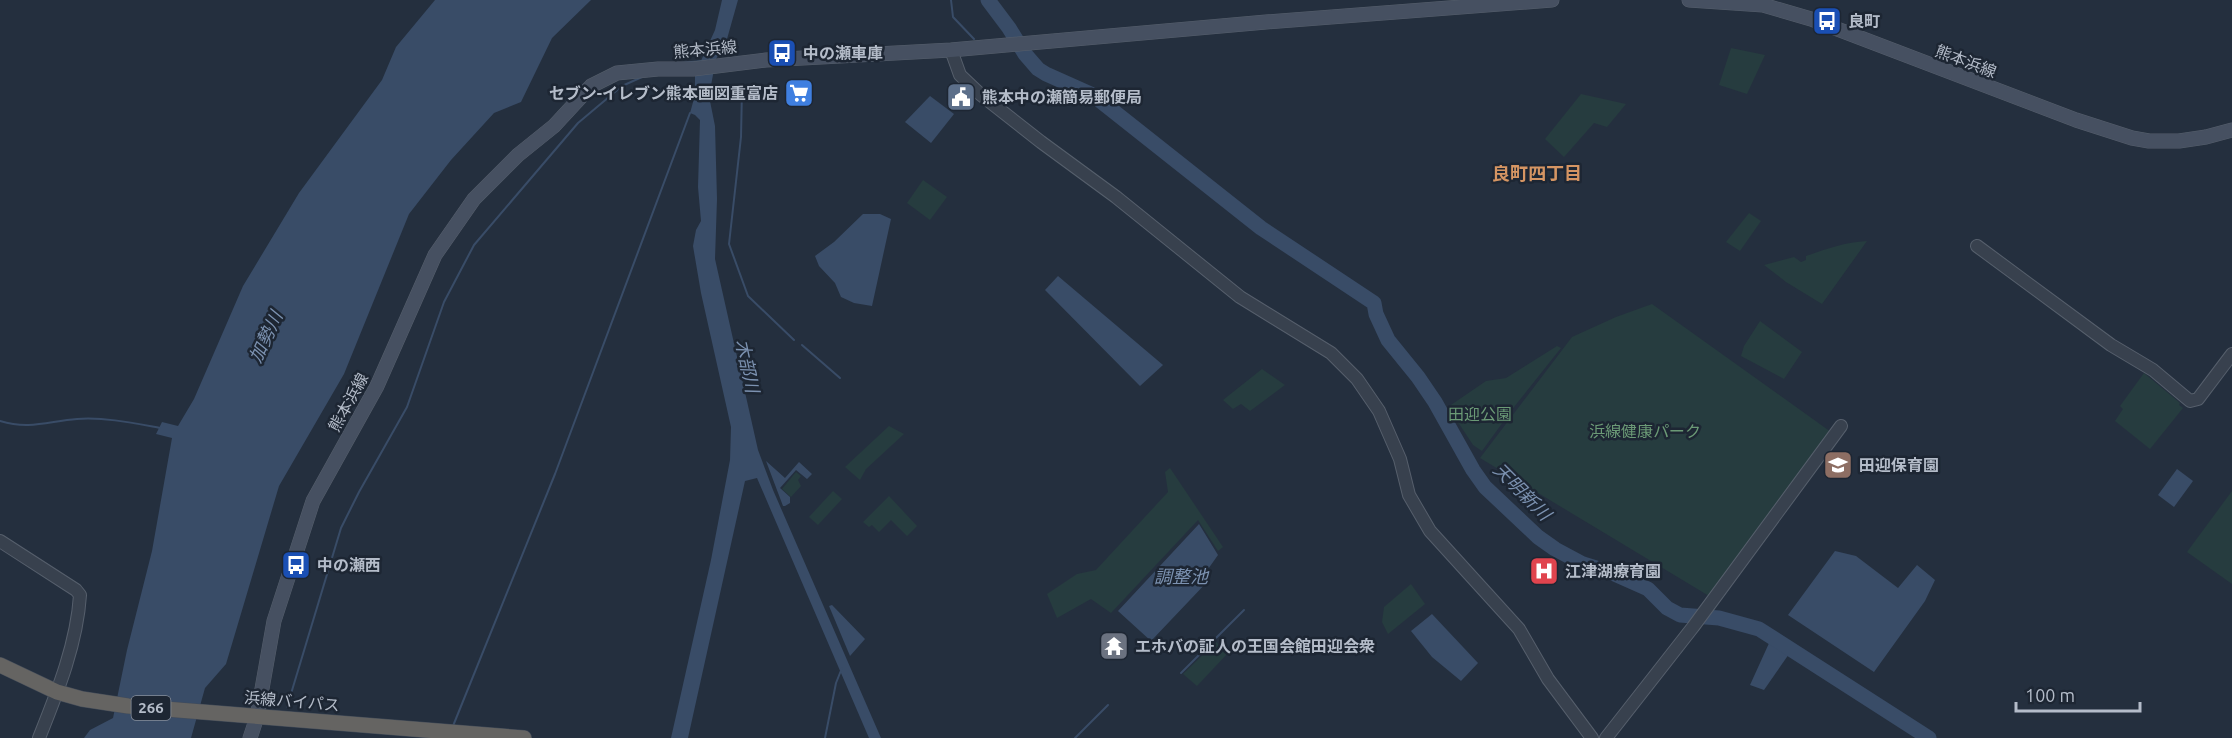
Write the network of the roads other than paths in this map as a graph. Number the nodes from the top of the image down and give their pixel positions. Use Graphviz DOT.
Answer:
graph roads {
  1 [pos="1552,0"];
  2 [pos="1689,0"];
  3 [pos="951,50"];
  4 [pos="2232,130"];
  5 [pos="1977,246"];
  6 [pos="2232,354"];
  7 [pos="1841,426"];
  8 [pos="0,541"];
  9 [pos="0,665"];
  10 [pos="0,676"];
  11 [pos="48,690"];
  12 [pos="251,716"];
  13 [pos="39,738"];
  14 [pos="250,738"];
  15 [pos="524,738"];
  16 [pos="1592,738"];
  17 [pos="1606,738"];
  1 -- 3 [label="main road, 熊本浜線"];
  2 -- 4 [label="main road, 熊本浜線"];
  3 -- 12 [label="main road, 熊本浜線"];
  3 -- 16 [label="street"];
  5 -- 6 [label="street"];
  7 -- 17 [label="street"];
  8 -- 11 [label="street"];
  9 -- 11 [label="highway, 浜線バイパス / 266"];
  10 -- 11 [label="highway, 浜線バイパス / 266"];
  11 -- 12 [label="highway, 浜線バイパス / 266"];
  11 -- 13 [label="street"];
  12 -- 14 [label="main road, 熊本浜線"];
  12 -- 15 [label="highway, 浜線バイパス / 266"];
}
